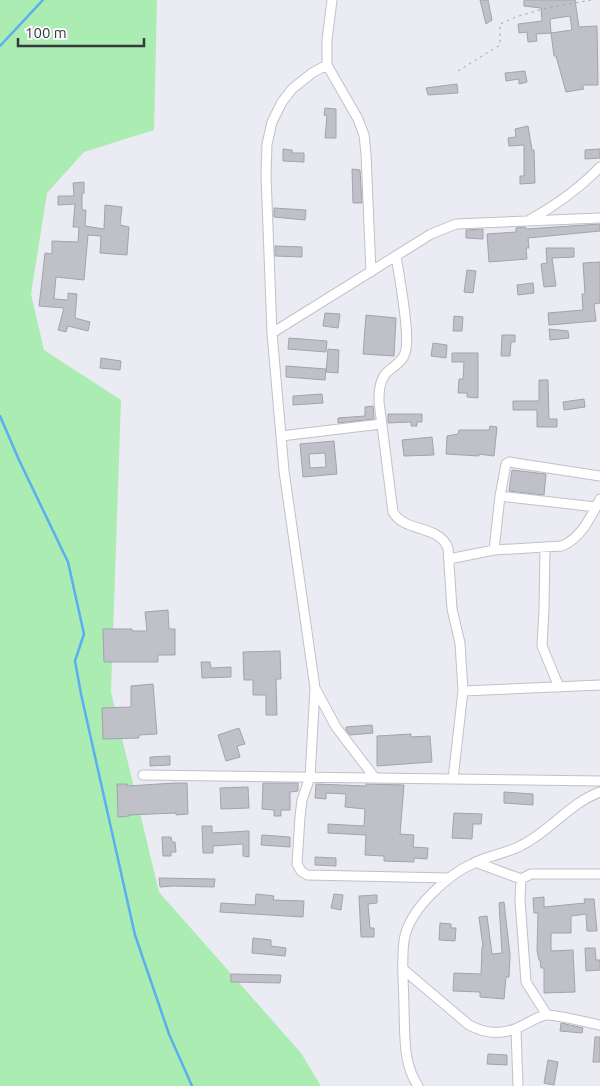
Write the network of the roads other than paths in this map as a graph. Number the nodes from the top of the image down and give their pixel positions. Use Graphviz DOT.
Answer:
graph roads {
  1 [pos="335,0"];
  2 [pos="327,65"];
  3 [pos="600,167"];
  4 [pos="600,218"];
  5 [pos="530,220"];
  6 [pos="396,256"];
  7 [pos="371,272"];
  8 [pos="272,333"];
  9 [pos="381,424"];
  10 [pos="281,436"];
  11 [pos="600,476"];
  12 [pos="500,496"];
  13 [pos="598,503"];
  14 [pos="545,548"];
  15 [pos="494,550"];
  16 [pos="449,559"];
  17 [pos="600,685"];
  18 [pos="559,687"];
  19 [pos="315,688"];
  20 [pos="463,691"];
  21 [pos="143,776"];
  22 [pos="310,777"];
  23 [pos="375,778"];
  24 [pos="453,779"];
  25 [pos="600,781"];
  26 [pos="600,792"];
  27 [pos="475,862"];
  28 [pos="600,874"];
  29 [pos="449,878"];
  30 [pos="521,879"];
  31 [pos="404,970"];
  32 [pos="547,1015"];
  33 [pos="600,1025"];
  34 [pos="516,1029"];
  35 [pos="418,1086"];
  36 [pos="518,1086"];
  1 -- 2 [label="street"];
  2 -- 7 [label="street"];
  2 -- 8 [label="street"];
  3 -- 5 [label="street"];
  4 -- 5 [label="street"];
  5 -- 6 [label="street"];
  6 -- 7 [label="street"];
  6 -- 9 [label="street"];
  7 -- 8 [label="street"];
  8 -- 10 [label="street"];
  9 -- 10 [label="street"];
  9 -- 16 [label="street"];
  10 -- 19 [label="street"];
  11 -- 12 [label="street"];
  12 -- 13 [label="street"];
  12 -- 15 [label="street"];
  13 -- 14 [label="street"];
  14 -- 15 [label="street"];
  14 -- 18 [label="street"];
  15 -- 16 [label="street"];
  16 -- 20 [label="street"];
  17 -- 18 [label="street"];
  18 -- 20 [label="street"];
  19 -- 22 [label="street"];
  19 -- 23 [label="street"];
  20 -- 24 [label="street"];
  21 -- 22 [label="street"];
  22 -- 23 [label="street"];
  22 -- 29 [label="street"];
  23 -- 24 [label="street"];
  24 -- 25 [label="street"];
  26 -- 27 [label="street"];
  27 -- 29 [label="street"];
  27 -- 30 [label="street"];
  28 -- 30 [label="street"];
  29 -- 31 [label="street"];
  30 -- 32 [label="street"];
  31 -- 34 [label="street"];
  31 -- 35 [label="street"];
  32 -- 33 [label="street"];
  32 -- 34 [label="street"];
  34 -- 36 [label="street"];
}
